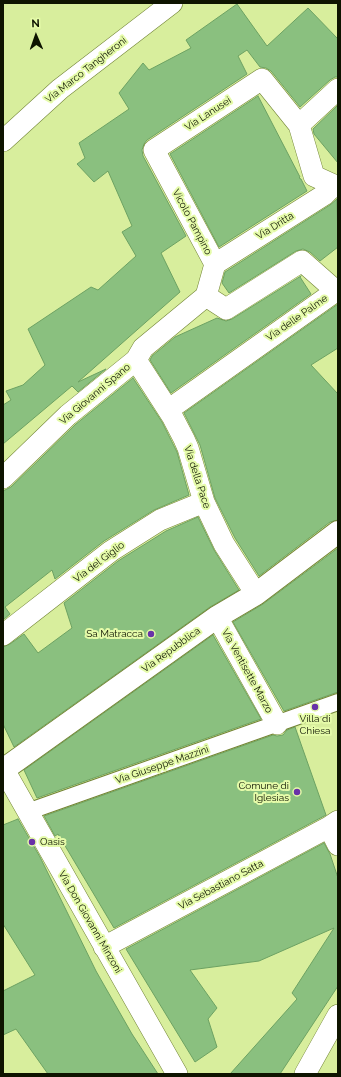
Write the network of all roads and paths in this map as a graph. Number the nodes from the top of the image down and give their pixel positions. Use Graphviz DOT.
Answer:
graph roads {
  1 [pos="172,3"];
  2 [pos="338,89"];
  3 [pos="299,125"];
  4 [pos="3,140"];
  5 [pos="154,150"];
  6 [pos="336,186"];
  7 [pos="215,264"];
  8 [pos="206,296"];
  9 [pos="136,360"];
  10 [pos="168,410"];
  11 [pos="3,478"];
  12 [pos="204,502"];
  13 [pos="338,532"];
  14 [pos="256,594"];
  15 [pos="217,617"];
  16 [pos="3,635"];
  17 [pos="338,702"];
  18 [pos="287,721"];
  19 [pos="3,769"];
  20 [pos="28,812"];
  21 [pos="336,829"];
  22 [pos="104,947"];
  23 [pos="337,1020"];
  24 [pos="177,1074"];
  25 [pos="305,1074"];
  1 -- 4 [label="street, Via Marco Tangheroni"];
  2 -- 3 [label="street"];
  3 -- 5 [label="street, Via Lanusei"];
  3 -- 6 [label="street"];
  5 -- 7 [label="street, Vicolo Pampino"];
  6 -- 7 [label="street, Via Dritta"];
  7 -- 8 [label="street, Vicolo Pampino"];
  8 -- 9 [label="street, Via Giovanni Spano"];
  8 -- 10 [label="street, Via delle Palme"];
  9 -- 10 [label="street, Via della Pace"];
  9 -- 11 [label="street, Via Giovanni Spano"];
  10 -- 12 [label="street, Via della Pace"];
  12 -- 14 [label="street, Via della Pace"];
  12 -- 16 [label="street, Via del Giglio"];
  13 -- 14 [label="main road, Via Repubblica"];
  14 -- 15 [label="main road, Via Repubblica"];
  15 -- 18 [label="street, Via Ventisette Marzo"];
  15 -- 19 [label="main road, Via Repubblica"];
  17 -- 18 [label="street, Via Giuseppe Mazzini"];
  18 -- 20 [label="street, Via Giuseppe Mazzini"];
  19 -- 20 [label="street, Via Don Giovanni Minzoni"];
  20 -- 22 [label="street, Via Don Giovanni Minzoni"];
  21 -- 22 [label="street, Via Sebastiano Satta"];
  22 -- 24 [label="street, Via Don Giovanni Minzoni"];
  23 -- 25 [label="street"];
}
